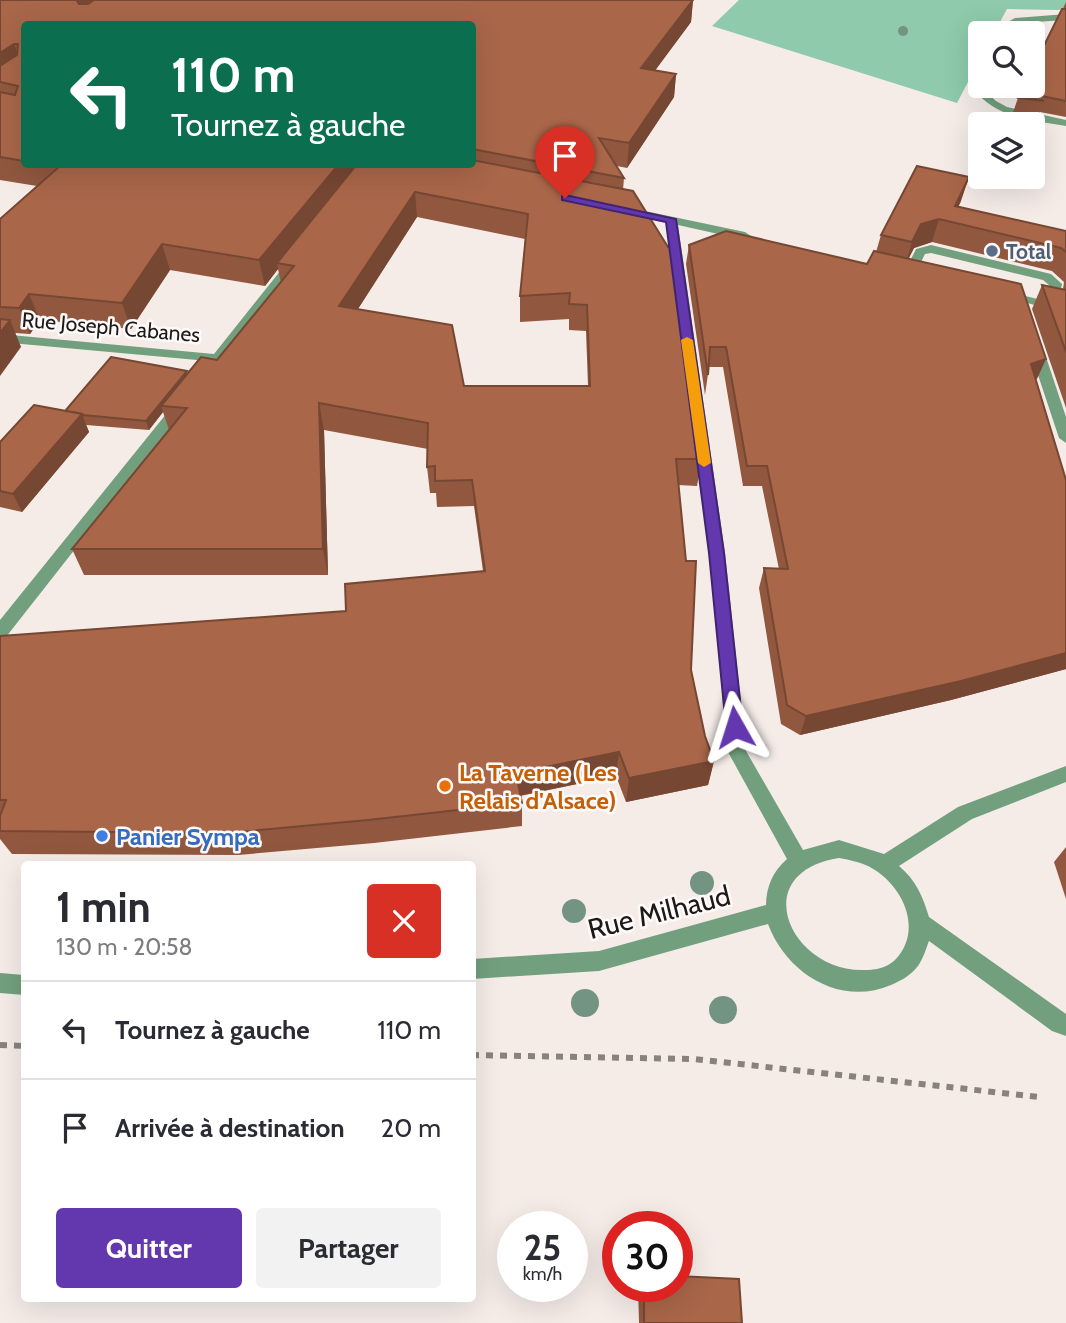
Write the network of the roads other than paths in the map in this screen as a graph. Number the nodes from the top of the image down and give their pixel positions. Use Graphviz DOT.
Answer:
graph roads {
  1 [pos="1066,17"];
  2 [pos="1016,21"];
  3 [pos="987,98"];
  4 [pos="1066,123"];
  5 [pos="614,208"];
  6 [pos="671,219"];
  7 [pos="754,238"];
  8 [pos="303,250"];
  9 [pos="909,273"];
  10 [pos="996,293"];
  11 [pos="1051,307"];
  12 [pos="1066,310"];
  13 [pos="1033,337"];
  14 [pos="0,338"];
  15 [pos="218,358"];
  16 [pos="1066,438"];
  17 [pos="0,632"];
  18 [pos="1066,774"];
  19 [pos="798,860"];
  20 [pos="884,865"];
  21 [pos="776,912"];
  22 [pos="922,924"];
  23 [pos="476,969"];
  24 [pos="0,984"];
  25 [pos="21,985"];
  26 [pos="1066,1025"];
  1 -- 2 [label="street"];
  3 -- 4 [label="street"];
  5 -- 6 [label="street"];
  6 -- 7 [label="street"];
  6 -- 19 [label="street"];
  8 -- 15 [label="street"];
  9 -- 11 [label="street"];
  10 -- 11 [label="street"];
  11 -- 12 [label="street"];
  13 -- 16 [label="street"];
  14 -- 15 [label="street, Rue Joseph Cabanes"];
  15 -- 17 [label="street"];
  18 -- 20 [label="street"];
  19 -- 20 [label="street"];
  19 -- 21 [label="street"];
  20 -- 22 [label="street"];
  21 -- 22 [label="street"];
  21 -- 23 [label="street, Rue Milhaud"];
  22 -- 26 [label="street"];
  24 -- 25 [label="street"];
}
